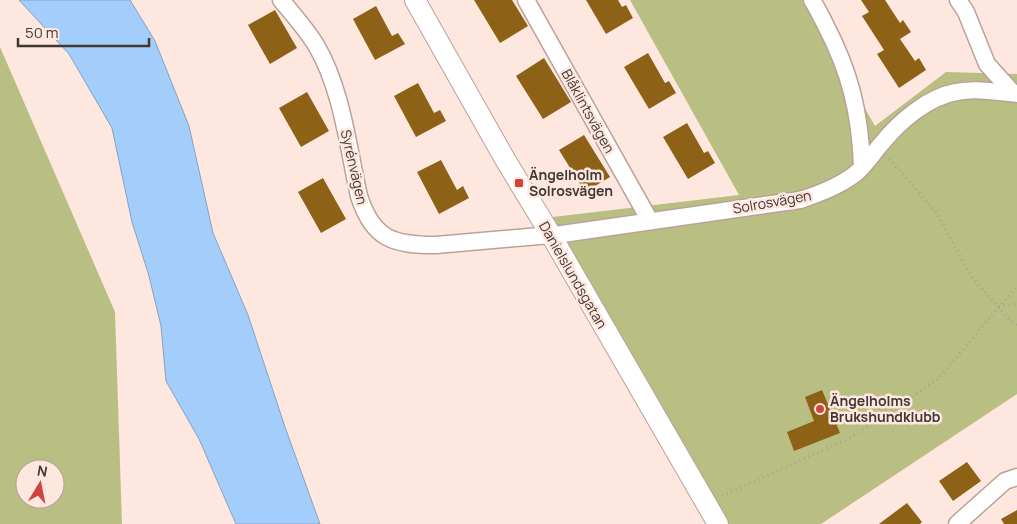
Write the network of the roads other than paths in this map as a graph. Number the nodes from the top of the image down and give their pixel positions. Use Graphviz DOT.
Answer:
graph roads {
  1 [pos="280,0"];
  2 [pos="414,0"];
  3 [pos="526,0"];
  4 [pos="812,0"];
  5 [pos="958,0"];
  6 [pos="1015,94"];
  7 [pos="862,166"];
  8 [pos="650,221"];
  9 [pos="551,235"];
  10 [pos="1017,477"];
  11 [pos="718,524"];
  12 [pos="957,524"];
  1 -- 9 [label="street, Syrénvägen"];
  2 -- 9 [label="street, Danielslundsgatan"];
  3 -- 8 [label="street, Blåklintsvägen"];
  4 -- 7 [label="street"];
  5 -- 6 [label="street"];
  6 -- 7 [label="street, Solrosvägen"];
  7 -- 8 [label="street, Solrosvägen"];
  8 -- 9 [label="street, Solrosvägen"];
  9 -- 11 [label="street, Danielslundsgatan"];
  10 -- 12 [label="street"];
}
